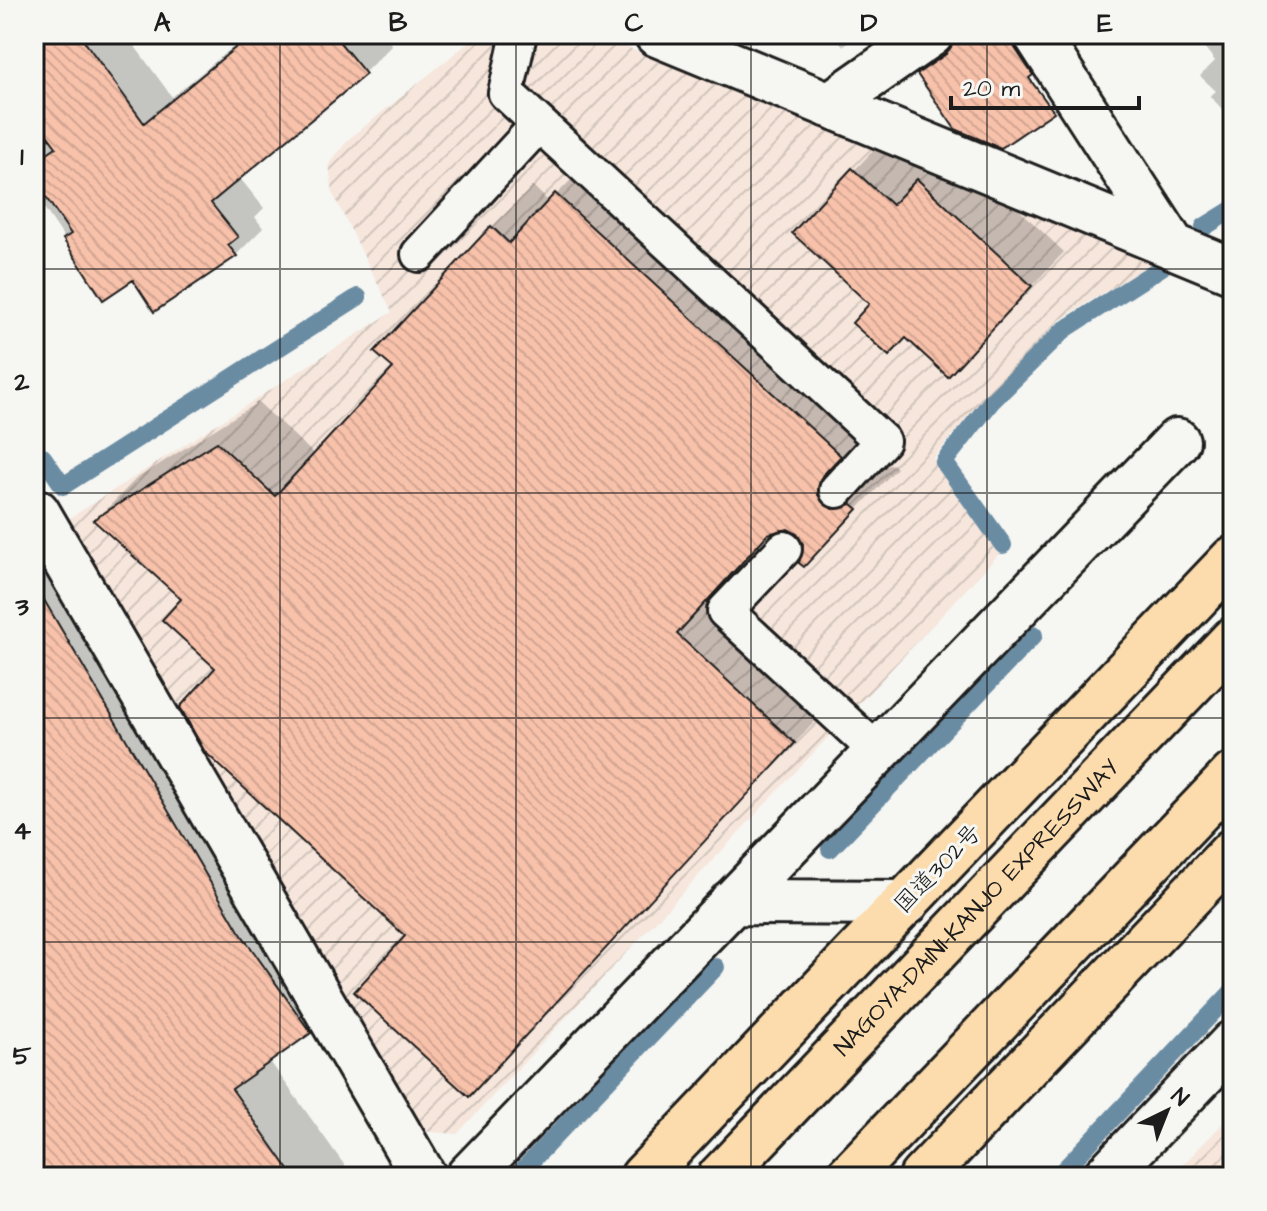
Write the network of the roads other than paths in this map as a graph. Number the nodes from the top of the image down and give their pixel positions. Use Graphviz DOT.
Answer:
graph roads {
  1 [pos="519,34"];
  2 [pos="657,34"];
  3 [pos="931,34"];
  4 [pos="1036,34"];
  5 [pos="829,105"];
  6 [pos="539,124"];
  7 [pos="1172,245"];
  8 [pos="419,254"];
  9 [pos="1233,271"];
  10 [pos="1177,441"];
  11 [pos="837,490"];
  12 [pos="34,514"];
  13 [pos="784,549"];
  14 [pos="1233,559"];
  15 [pos="1233,640"];
  16 [pos="877,751"];
  17 [pos="1233,775"];
  18 [pos="1233,851"];
  19 [pos="732,902"];
  20 [pos="906,903"];
  21 [pos="1233,1043"];
  22 [pos="1121,1172"];
  23 [pos="424,1177"];
  24 [pos="468,1177"];
  25 [pos="643,1177"];
  26 [pos="720,1177"];
  27 [pos="848,1177"];
  28 [pos="922,1177"];
  1 -- 6 [label="lane"];
  2 -- 5 [label="street"];
  3 -- 5 [label="street"];
  4 -- 7 [label="street"];
  5 -- 7 [label="street"];
  6 -- 8 [label="lane"];
  6 -- 11 [label="lane"];
  7 -- 9 [label="street"];
  10 -- 16 [label="street"];
  12 -- 23 [label="street"];
  13 -- 16 [label="lane"];
  14 -- 20 [label="highway, 国道302号"];
  15 -- 26 [label="highway, NAGOYA-DAINI-KANJO EXPRESSWAY"];
  16 -- 19 [label="street"];
  17 -- 27 [label="highway"];
  18 -- 28 [label="highway"];
  19 -- 20 [label="street"];
  19 -- 24 [label="street"];
  20 -- 25 [label="highway, 国道302号"];
  21 -- 22 [label="street"];
}
